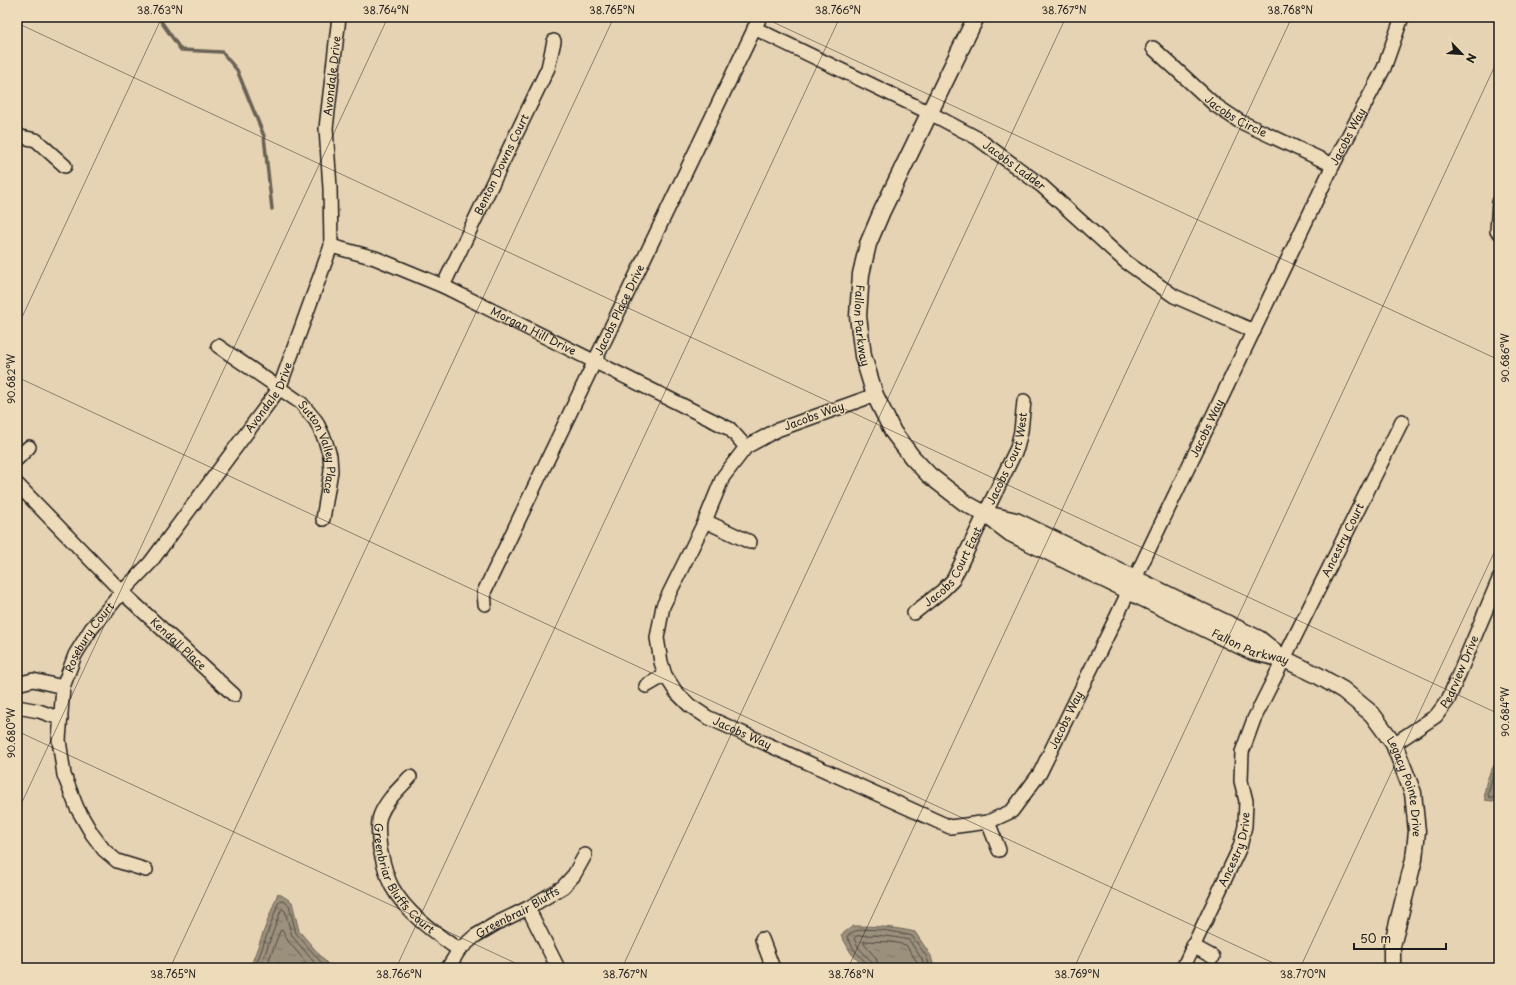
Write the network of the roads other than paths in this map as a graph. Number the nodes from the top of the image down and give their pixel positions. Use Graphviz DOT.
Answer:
graph roads {
  1 [pos="339,17"];
  2 [pos="976,17"];
  3 [pos="1402,17"];
  4 [pos="757,23"];
  5 [pos="554,41"];
  6 [pos="1153,48"];
  7 [pos="930,113"];
  8 [pos="17,136"];
  9 [pos="1333,165"];
  10 [pos="65,166"];
  11 [pos="1499,202"];
  12 [pos="1497,232"];
  13 [pos="331,246"];
  14 [pos="443,286"];
  15 [pos="1254,332"];
  16 [pos="218,346"];
  17 [pos="595,363"];
  18 [pos="279,389"];
  19 [pos="875,395"];
  20 [pos="1024,401"];
  21 [pos="1402,420"];
  22 [pos="28,447"];
  23 [pos="746,447"];
  24 [pos="17,459"];
  25 [pos="17,484"];
  26 [pos="985,514"];
  27 [pos="323,519"];
  28 [pos="705,521"];
  29 [pos="750,542"];
  30 [pos="1499,579"];
  31 [pos="1132,585"];
  32 [pos="122,592"];
  33 [pos="486,604"];
  34 [pos="914,613"];
  35 [pos="1284,659"];
  36 [pos="665,675"];
  37 [pos="17,684"];
  38 [pos="646,686"];
  39 [pos="63,687"];
  40 [pos="234,695"];
  41 [pos="17,707"];
  42 [pos="61,719"];
  43 [pos="1394,744"];
  44 [pos="410,777"];
  45 [pos="988,822"];
  46 [pos="999,850"];
  47 [pos="585,855"];
  48 [pos="146,870"];
  49 [pos="528,908"];
  50 [pos="762,939"];
  51 [pos="1193,946"];
  52 [pos="459,950"];
  53 [pos="1213,957"];
  54 [pos="448,968"];
  55 [pos="558,968"];
  56 [pos="773,968"];
  57 [pos="1183,968"];
  58 [pos="1392,968"];
  1 -- 13 [label="street, Avondale Drive"];
  2 -- 7 [label="street, Fallon Parkway"];
  3 -- 9 [label="street, Jacobs Way"];
  4 -- 7 [label="street, Jacobs Ladder"];
  4 -- 17 [label="street, Jacobs Place Drive"];
  5 -- 14 [label="street, Benton Downs Court"];
  6 -- 9 [label="street, Jacobs Circle"];
  7 -- 15 [label="street, Jacobs Ladder"];
  7 -- 19 [label="street, Fallon Parkway"];
  8 -- 10 [label="street"];
  9 -- 15 [label="street, Jacobs Way"];
  11 -- 12 [label="street"];
  13 -- 14 [label="street, Morgan Hill Drive"];
  13 -- 18 [label="street, Avondale Drive"];
  14 -- 17 [label="street, Morgan Hill Drive"];
  15 -- 31 [label="street, Jacobs Way"];
  16 -- 18 [label="street, Sutton Valley Place"];
  17 -- 23 [label="street, Morgan Hill Drive"];
  17 -- 33 [label="street, Jacobs Place Drive"];
  18 -- 27 [label="street, Sutton Valley Place"];
  18 -- 32 [label="street, Avondale Drive"];
  19 -- 23 [label="street, Jacobs Way"];
  19 -- 26 [label="street, Fallon Parkway"];
  20 -- 26 [label="street, Jacobs Court West"];
  21 -- 35 [label="street, Ancestry Court"];
  22 -- 24 [label="street"];
  23 -- 28 [label="street, Jacobs Way"];
  25 -- 32 [label="street"];
  26 -- 31 [label="street, Fallon Parkway"];
  26 -- 34 [label="street, Jacobs Court East"];
  28 -- 29 [label="street"];
  28 -- 36 [label="street, Jacobs Way"];
  30 -- 43 [label="street, Pearview Drive"];
  31 -- 35 [label="street, Fallon Parkway"];
  31 -- 45 [label="street, Jacobs Way"];
  32 -- 39 [label="street, Rosebury Court"];
  32 -- 40 [label="street, Kendall Place"];
  35 -- 43 [label="street, Legacy Pointe Drive"];
  35 -- 51 [label="street, Ancestry Drive"];
  36 -- 38 [label="street"];
  36 -- 45 [label="street, Jacobs Way"];
  37 -- 39 [label="street, Rosebury Court"];
  39 -- 42 [label="street, Rosebury Court"];
  41 -- 42 [label="street"];
  42 -- 48 [label="street, Rosebury Court"];
  43 -- 58 [label="street, Legacy Pointe Drive"];
  44 -- 52 [label="street, Greenbriar Bluffs Court"];
  45 -- 46 [label="street"];
  47 -- 49 [label="street, Greenbrair Bluffs"];
  49 -- 52 [label="street, Greenbrair Bluffs"];
  49 -- 55 [label="street"];
  50 -- 56 [label="street"];
  51 -- 53 [label="street"];
  51 -- 57 [label="street, Ancestry Drive"];
  52 -- 54 [label="street, Greenbrair Bluffs"];
}
